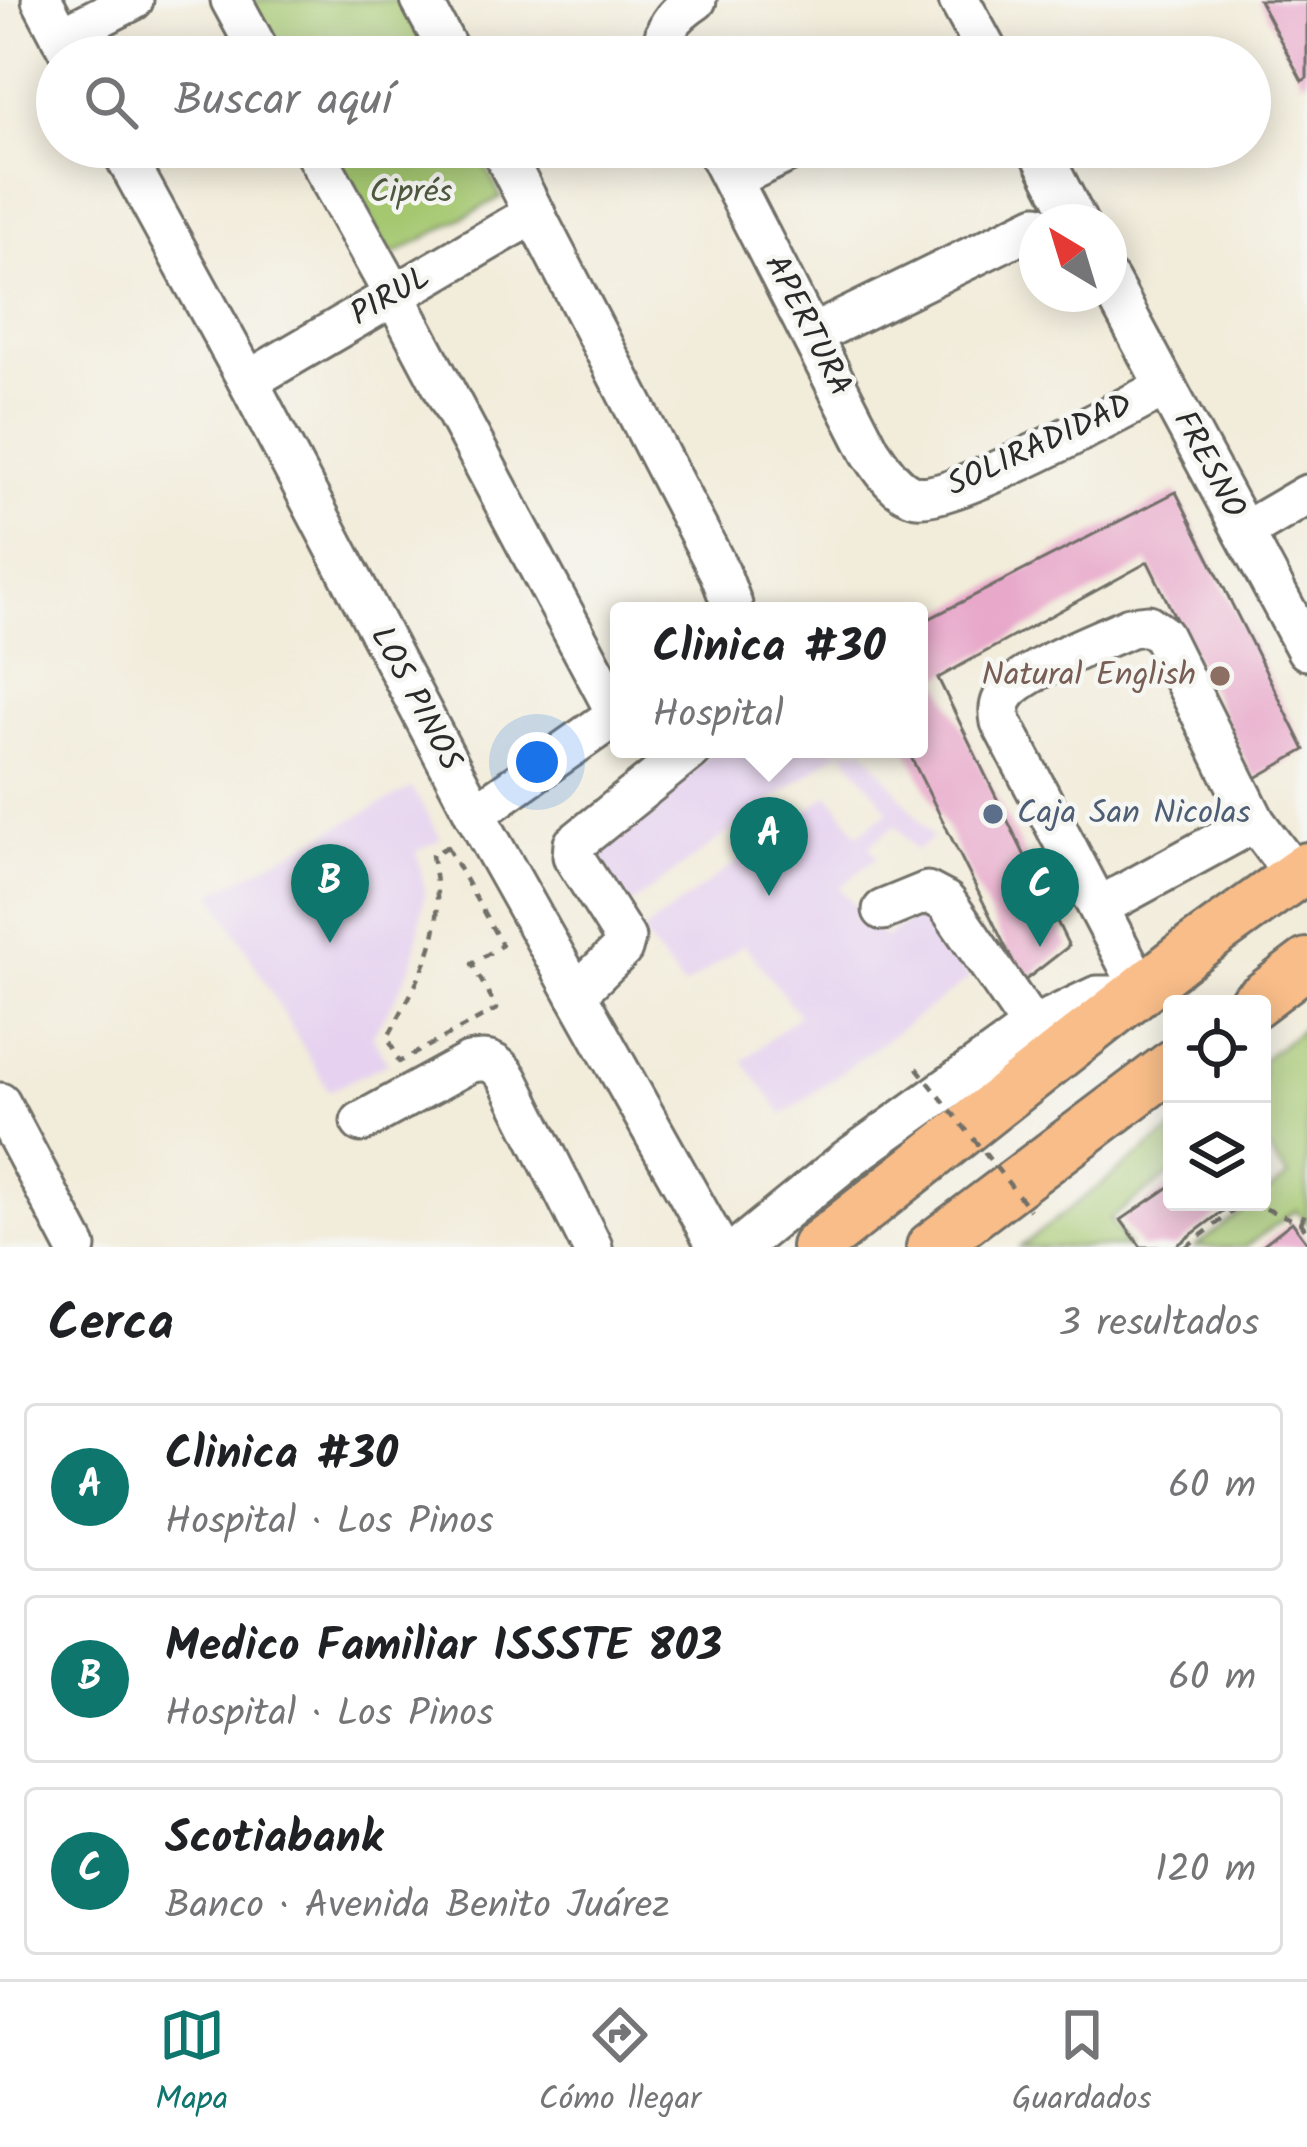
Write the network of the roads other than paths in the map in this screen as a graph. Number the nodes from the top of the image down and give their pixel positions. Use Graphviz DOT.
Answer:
graph roads {
  1 [pos="42,0"];
  2 [pos="133,0"];
  3 [pos="231,0"];
  4 [pos="422,0"];
  5 [pos="696,0"];
  6 [pos="959,0"];
  7 [pos="61,36"];
  8 [pos="82,36"];
  9 [pos="251,36"];
  10 [pos="441,36"];
  11 [pos="669,36"];
  12 [pos="979,36"];
  13 [pos="131,168"];
  14 [pos="324,168"];
  15 [pos="511,168"];
  16 [pos="727,168"];
  17 [pos="1043,168"];
  18 [pos="1053,204"];
  19 [pos="536,213"];
  20 [pos="1019,237"];
  21 [pos="394,295"];
  22 [pos="1126,312"];
  23 [pos="812,335"];
  24 [pos="248,382"];
  25 [pos="1166,388"];
  26 [pos="1307,495"];
  27 [pos="912,496"];
  28 [pos="1244,532"];
  29 [pos="732,602"];
  30 [pos="1307,650"];
  31 [pos="610,699"];
  32 [pos="610,720"];
  33 [pos="681,758"];
  34 [pos="476,814"];
  35 [pos="1255,822"];
  36 [pos="1301,871"];
  37 [pos="1099,908"];
  38 [pos="883,910"];
  39 [pos="1307,963"];
  40 [pos="576,994"];
  41 [pos="1139,994"];
  42 [pos="1264,995"];
  43 [pos="1032,1027"];
  44 [pos="1163,1072"];
  45 [pos="0,1103"];
  46 [pos="361,1122"];
  47 [pos="905,1179"];
  48 [pos="935,1246"];
  49 [pos="76,1247"];
  50 [pos="592,1247"];
  51 [pos="718,1247"];
  52 [pos="740,1247"];
  53 [pos="816,1247"];
  1 -- 7 [label="street"];
  2 -- 8 [label="street"];
  3 -- 9 [label="street"];
  4 -- 10 [label="street"];
  5 -- 11 [label="street"];
  6 -- 12 [label="street"];
  13 -- 24 [label="street, LOS PINOS"];
  14 -- 21 [label="street"];
  15 -- 19 [label="street"];
  16 -- 23 [label="street, APERTURA"];
  17 -- 18 [label="street"];
  19 -- 21 [label="street, PIRUL"];
  19 -- 29 [label="street"];
  20 -- 23 [label="street"];
  21 -- 24 [label="street, PIRUL"];
  21 -- 31 [label="street"];
  22 -- 25 [label="street, FRESNO"];
  23 -- 27 [label="street, APERTURA"];
  24 -- 34 [label="street, LOS PINOS"];
  25 -- 27 [label="street, SOLIRADIDAD"];
  25 -- 28 [label="street, FRESNO"];
  26 -- 28 [label="street"];
  28 -- 30 [label="street, FRESNO"];
  32 -- 34 [label="street"];
  33 -- 40 [label="street"];
  34 -- 40 [label="street, LOS PINOS"];
  35 -- 36 [label="street"];
  35 -- 37 [label="street"];
  35 -- 37 [label="street"];
  36 -- 41 [label="main road"];
  37 -- 41 [label="street"];
  38 -- 43 [label="street"];
  39 -- 42 [label="main road"];
  40 -- 51 [label="street, LOS PINOS"];
  41 -- 43 [label="street"];
  41 -- 47 [label="main road"];
  43 -- 52 [label="street"];
  44 -- 48 [label="main road"];
  45 -- 49 [label="street"];
  46 -- 50 [label="street"];
  47 -- 48 [label="main road"];
  47 -- 53 [label="main road"];
}
